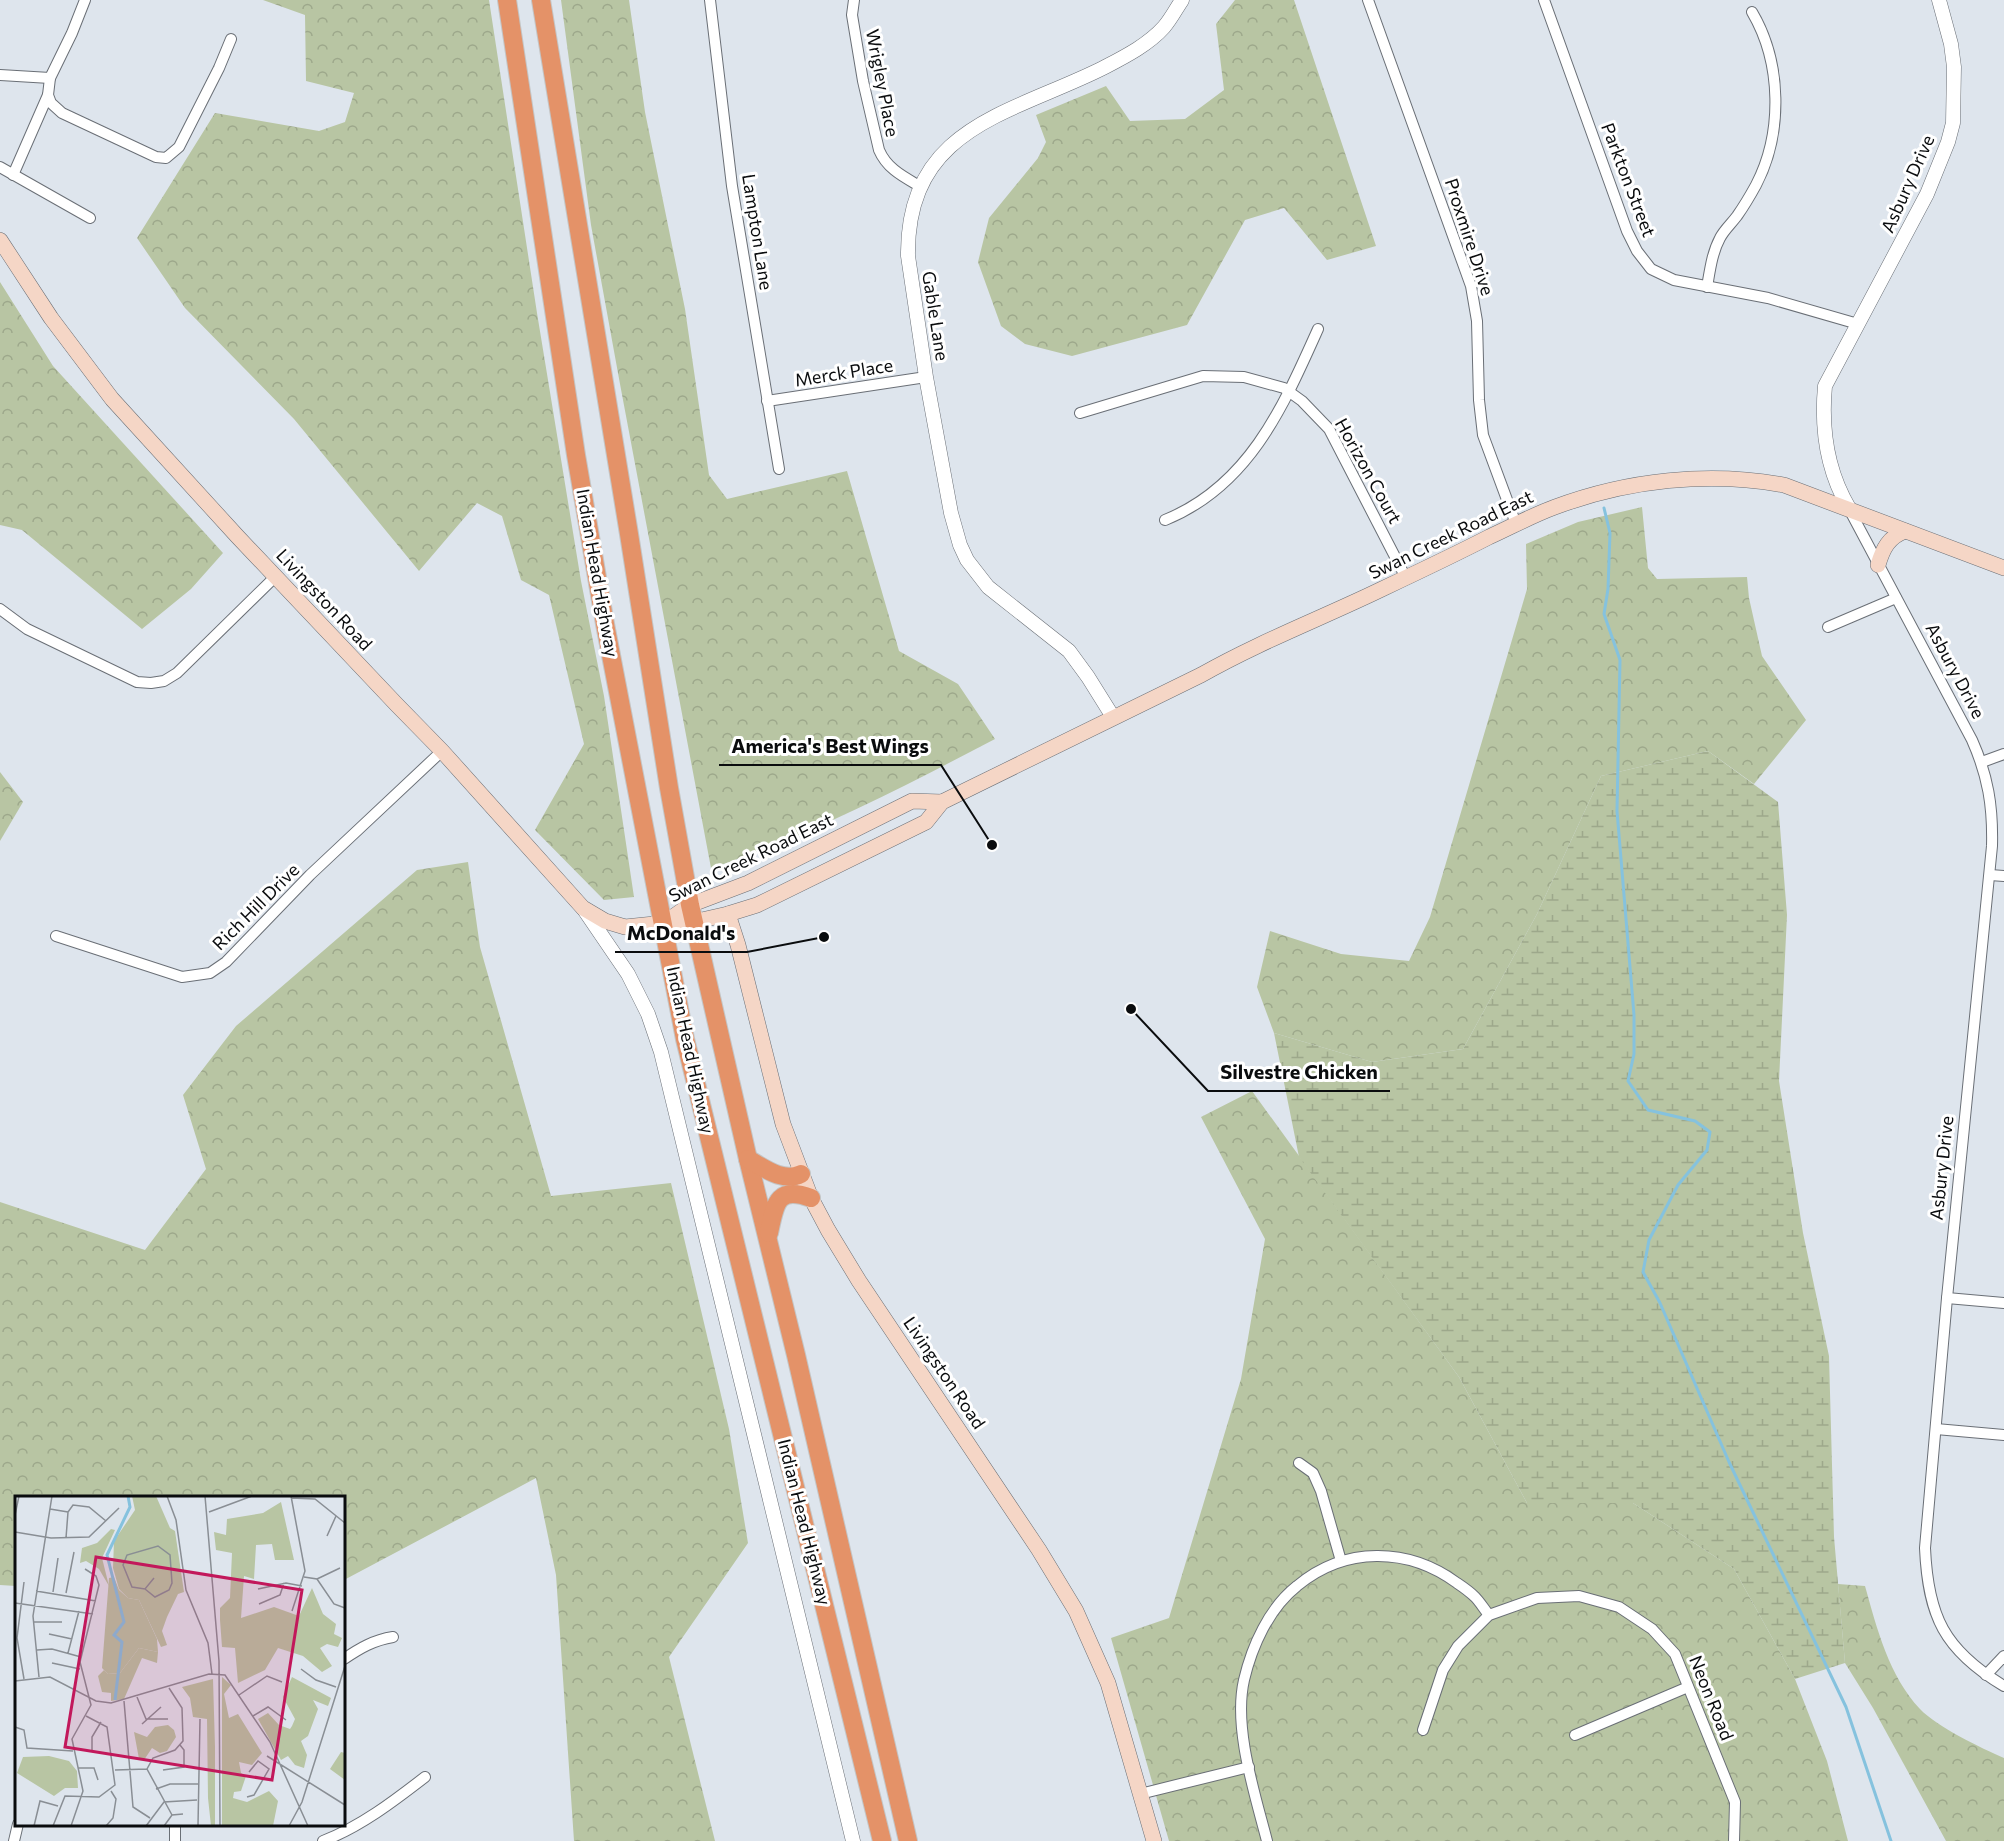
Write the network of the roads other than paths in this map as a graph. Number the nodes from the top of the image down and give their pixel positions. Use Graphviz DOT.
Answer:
graph roads {
  1 [pos="85,0"];
  2 [pos="507,0"];
  3 [pos="541,0"];
  4 [pos="710,0"];
  5 [pos="854,0"];
  6 [pos="1182,0"];
  7 [pos="1368,0"];
  8 [pos="1544,0"];
  9 [pos="1939,0"];
  10 [pos="1752,12"];
  11 [pos="231,39"];
  12 [pos="0,75"];
  13 [pos="50,78"];
  14 [pos="48,95"];
  15 [pos="0,167"];
  16 [pos="13,175"];
  17 [pos="921,187"];
  18 [pos="90,218"];
  19 [pos="0,240"];
  20 [pos="1707,287"];
  21 [pos="1858,324"];
  22 [pos="1318,329"];
  23 [pos="926,377"];
  24 [pos="1290,392"];
  25 [pos="767,401"];
  26 [pos="1080,413"];
  27 [pos="778,469"];
  28 [pos="1849,508"];
  29 [pos="1165,520"];
  30 [pos="1516,524"];
  31 [pos="1905,531"];
  32 [pos="1878,565"];
  33 [pos="2004,568"];
  34 [pos="275,577"];
  35 [pos="1406,578"];
  36 [pos="1896,598"];
  37 [pos="0,609"];
  38 [pos="1828,627"];
  39 [pos="1113,717"];
  40 [pos="442,751"];
  41 [pos="2004,754"];
  42 [pos="1982,762"];
  43 [pos="942,802"];
  44 [pos="1990,874"];
  45 [pos="2004,876"];
  46 [pos="584,908"];
  47 [pos="692,914"];
  48 [pos="728,914"];
  49 [pos="664,923"];
  50 [pos="56,936"];
  51 [pos="748,1160"];
  52 [pos="801,1174"];
  53 [pos="811,1198"];
  54 [pos="768,1238"];
  55 [pos="1947,1298"];
  56 [pos="2004,1303"];
  57 [pos="1936,1429"];
  58 [pos="2004,1435"];
  59 [pos="1299,1463"];
  60 [pos="1341,1562"];
  61 [pos="1489,1615"];
  62 [pos="393,1637"];
  63 [pos="2004,1656"];
  64 [pos="345,1658"];
  65 [pos="1986,1675"];
  66 [pos="2004,1686"];
  67 [pos="1688,1687"];
  68 [pos="1423,1730"];
  69 [pos="1575,1735"];
  70 [pos="1249,1767"];
  71 [pos="425,1777"];
  72 [pos="1140,1794"];
  73 [pos="18,1826"];
  74 [pos="14,1841"];
  75 [pos="323,1841"];
  76 [pos="853,1841"];
  77 [pos="882,1841"];
  78 [pos="908,1841"];
  79 [pos="1154,1841"];
  80 [pos="1267,1841"];
  81 [pos="1734,1841"];
  1 -- 13 [label="street"];
  2 -- 49 [label="highway, Indian Head Highway"];
  3 -- 47 [label="highway, Indian Head Highway"];
  4 -- 25 [label="street, Lampton Lane"];
  5 -- 17 [label="street, Wrigley Place"];
  6 -- 17 [label="street, Gable Lane"];
  7 -- 30 [label="street, Proxmire Drive"];
  8 -- 20 [label="street, Parkton Street"];
  9 -- 21 [label="street, Asbury Drive"];
  10 -- 20 [label="street"];
  11 -- 14 [label="street"];
  12 -- 13 [label="street"];
  13 -- 14 [label="street"];
  14 -- 16 [label="street"];
  15 -- 16 [label="street"];
  16 -- 18 [label="street"];
  17 -- 23 [label="street, Gable Lane"];
  19 -- 34 [label="main road, Livingston Road"];
  20 -- 21 [label="street, Parkton Street"];
  21 -- 28 [label="street, Asbury Drive"];
  22 -- 24 [label="street"];
  23 -- 25 [label="street, Merck Place"];
  23 -- 39 [label="street, Gable Lane"];
  24 -- 26 [label="street, Horizon Court"];
  24 -- 29 [label="street"];
  24 -- 35 [label="street, Horizon Court"];
  25 -- 27 [label="street, Lampton Lane"];
  28 -- 30 [label="main road, Swan Creek Road East"];
  28 -- 31 [label="main road, Swan Creek Road East"];
  28 -- 32 [label="street, Asbury Drive"];
  30 -- 35 [label="main road, Swan Creek Road East"];
  31 -- 32 [label="main road"];
  31 -- 33 [label="main road, Swan Creek Road East"];
  32 -- 36 [label="street, Asbury Drive"];
  34 -- 37 [label="street"];
  34 -- 40 [label="main road, Livingston Road"];
  35 -- 39 [label="main road, Swan Creek Road East"];
  36 -- 38 [label="street"];
  36 -- 42 [label="street, Asbury Drive"];
  39 -- 43 [label="main road, Swan Creek Road East"];
  40 -- 46 [label="main road, Livingston Road"];
  40 -- 50 [label="street, Rich Hill Drive"];
  41 -- 42 [label="street"];
  42 -- 44 [label="street, Asbury Drive"];
  43 -- 47 [label="main road, Swan Creek Road East"];
  43 -- 48 [label="main road, Swan Creek Road East"];
  44 -- 45 [label="street"];
  44 -- 55 [label="street, Asbury Drive"];
  46 -- 49 [label="main road, Livingston Road"];
  46 -- 76 [label="street"];
  47 -- 48 [label="main road, Swan Creek Road East"];
  47 -- 49 [label="main road, Swan Creek Road East"];
  47 -- 51 [label="highway, Indian Head Highway"];
  48 -- 52 [label="main road, Livingston Road"];
  49 -- 77 [label="highway, Indian Head Highway"];
  51 -- 52 [label="highway"];
  51 -- 54 [label="highway, Indian Head Highway"];
  52 -- 53 [label="main road, Livingston Road"];
  53 -- 54 [label="highway"];
  53 -- 72 [label="main road, Livingston Road"];
  54 -- 78 [label="highway, Indian Head Highway"];
  55 -- 56 [label="street"];
  55 -- 57 [label="street, Asbury Drive"];
  57 -- 58 [label="street"];
  57 -- 65 [label="street, Asbury Drive"];
  59 -- 60 [label="street"];
  60 -- 61 [label="street"];
  60 -- 70 [label="street"];
  61 -- 67 [label="street, Neon Road"];
  61 -- 68 [label="street, Neon Road"];
  62 -- 64 [label="street"];
  63 -- 65 [label="street"];
  65 -- 66 [label="street, Asbury Drive"];
  67 -- 69 [label="street"];
  67 -- 81 [label="street, Neon Road"];
  70 -- 72 [label="street"];
  70 -- 80 [label="street"];
  71 -- 75 [label="street"];
  72 -- 79 [label="main road, Livingston Road"];
  73 -- 74 [label="street"];
}
